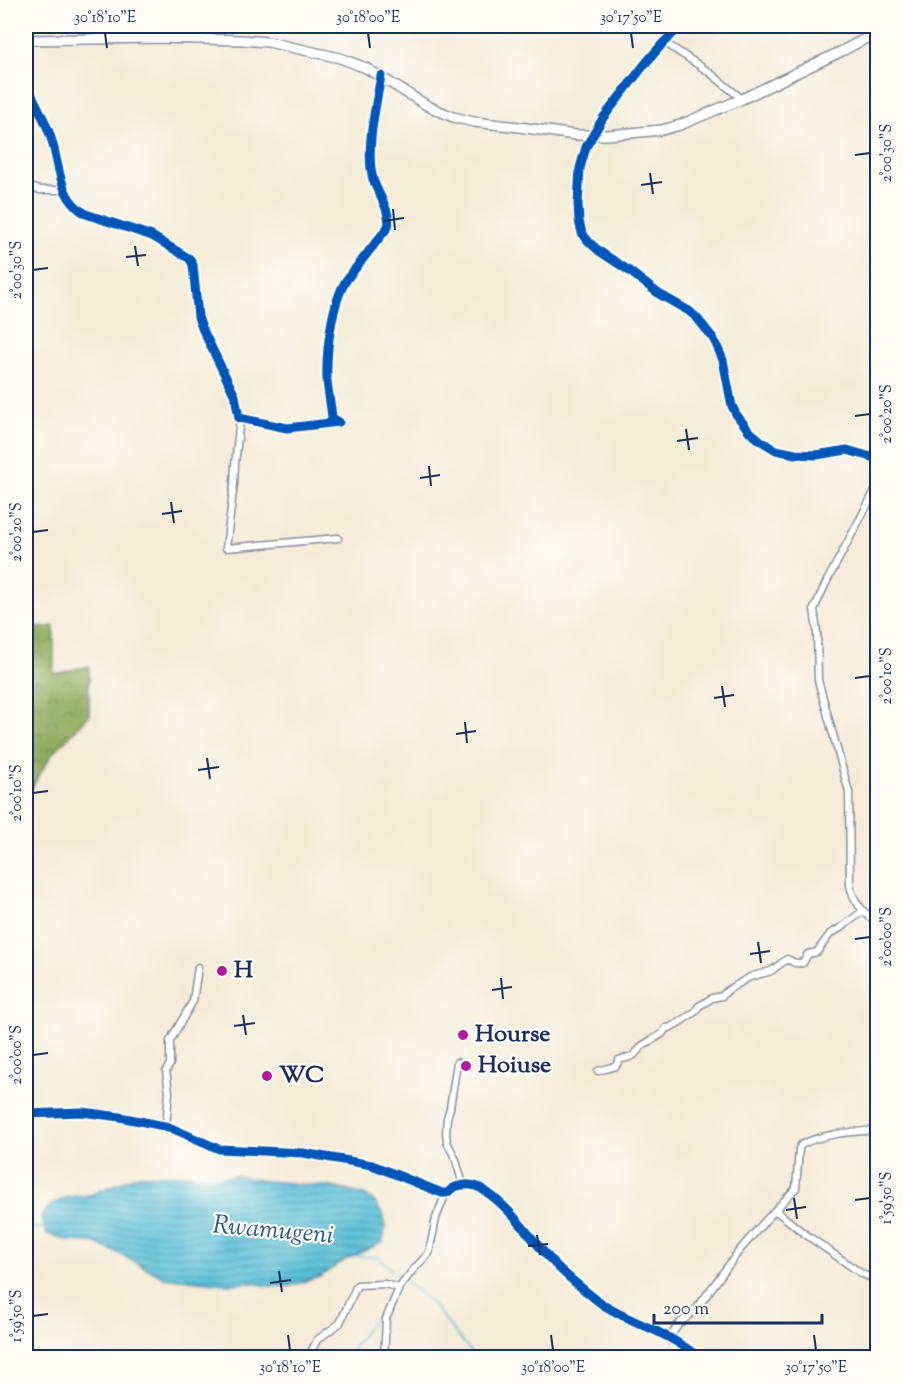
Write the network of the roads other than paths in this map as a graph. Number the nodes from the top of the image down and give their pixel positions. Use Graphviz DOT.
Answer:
graph roads {
  1 [pos="154,26"];
  2 [pos="681,26"];
  3 [pos="878,32"];
  4 [pos="154,38"];
  5 [pos="26,40"];
  6 [pos="664,42"];
  7 [pos="381,76"];
  8 [pos="26,83"];
  9 [pos="742,99"];
  10 [pos="593,135"];
  11 [pos="26,186"];
  12 [pos="62,186"];
  13 [pos="240,419"];
  14 [pos="878,459"];
  15 [pos="878,485"];
  16 [pos="338,538"];
  17 [pos="863,911"];
  18 [pos="878,925"];
  19 [pos="198,967"];
  20 [pos="457,1062"];
  21 [pos="598,1071"];
  22 [pos="26,1114"];
  23 [pos="166,1126"];
  24 [pos="878,1130"];
  25 [pos="463,1185"];
  26 [pos="446,1193"];
  27 [pos="775,1210"];
  28 [pos="876,1277"];
  29 [pos="399,1288"];
  30 [pos="667,1336"];
  31 [pos="308,1358"];
  32 [pos="384,1358"];
  33 [pos="701,1358"];
  1 -- 4 [label="street"];
  2 -- 6 [label="street"];
  3 -- 9 [label="main road"];
  4 -- 5 [label="main road"];
  4 -- 7 [label="main road"];
  6 -- 9 [label="street"];
  6 -- 10 [label="street"];
  7 -- 10 [label="main road"];
  7 -- 13 [label="street"];
  8 -- 12 [label="street"];
  9 -- 10 [label="main road"];
  10 -- 14 [label="street"];
  11 -- 12 [label="street"];
  12 -- 13 [label="street"];
  13 -- 16 [label="street"];
  15 -- 17 [label="street"];
  17 -- 18 [label="street"];
  17 -- 21 [label="street"];
  19 -- 23 [label="street"];
  20 -- 25 [label="street"];
  22 -- 23 [label="street"];
  23 -- 26 [label="street"];
  24 -- 27 [label="street"];
  25 -- 26 [label="street"];
  25 -- 30 [label="street"];
  26 -- 29 [label="street"];
  27 -- 28 [label="street"];
  27 -- 30 [label="street"];
  29 -- 31 [label="street"];
  29 -- 32 [label="street"];
  30 -- 33 [label="street"];
}
